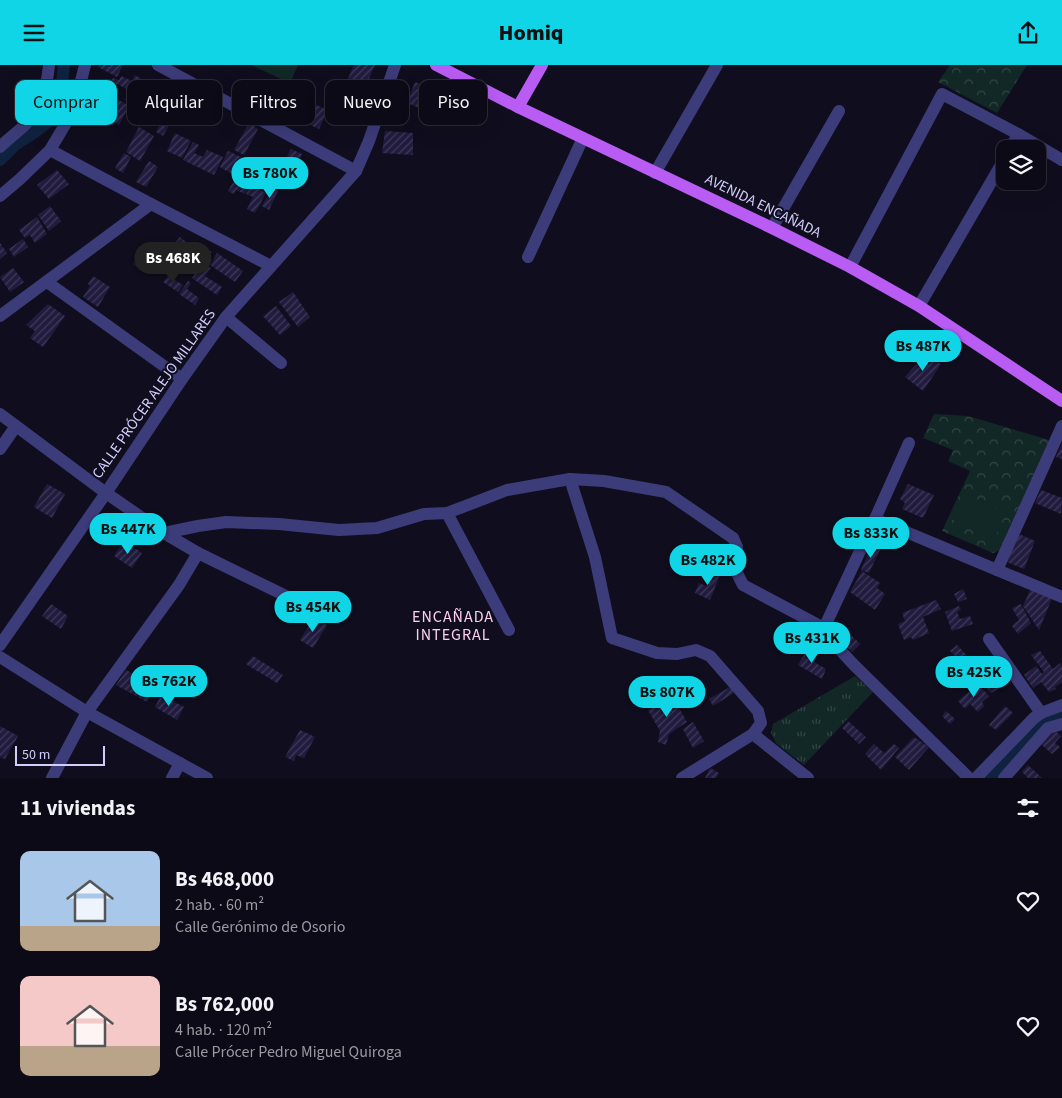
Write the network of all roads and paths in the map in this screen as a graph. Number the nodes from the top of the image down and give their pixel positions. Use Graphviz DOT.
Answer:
graph roads {
  1 [pos="49,65"];
  2 [pos="85,65"];
  3 [pos="158,65"];
  4 [pos="395,65"];
  5 [pos="436,65"];
  6 [pos="542,65"];
  7 [pos="718,65"];
  8 [pos="518,107"];
  9 [pos="839,111"];
  10 [pos="5,133"];
  11 [pos="1018,134"];
  12 [pos="583,138"];
  13 [pos="1015,140"];
  14 [pos="0,147"];
  15 [pos="50,150"];
  16 [pos="1062,160"];
  17 [pos="356,171"];
  18 [pos="655,173"];
  19 [pos="996,173"];
  20 [pos="0,196"];
  21 [pos="151,204"];
  22 [pos="772,228"];
  23 [pos="528,257"];
  24 [pos="271,266"];
  25 [pos="850,267"];
  26 [pos="47,281"];
  27 [pos="919,306"];
  28 [pos="0,316"];
  29 [pos="226,317"];
  30 [pos="281,363"];
  31 [pos="182,379"];
  32 [pos="1062,401"];
  33 [pos="0,413"];
  34 [pos="16,426"];
  35 [pos="1062,426"];
  36 [pos="909,443"];
  37 [pos="0,449"];
  38 [pos="570,479"];
  39 [pos="106,493"];
  40 [pos="447,513"];
  41 [pos="875,519"];
  42 [pos="164,533"];
  43 [pos="198,553"];
  44 [pos="998,570"];
  45 [pos="1062,597"];
  46 [pos="327,616"];
  47 [pos="824,628"];
  48 [pos="508,630"];
  49 [pos="989,639"];
  50 [pos="0,645"];
  51 [pos="0,657"];
  52 [pos="1062,705"];
  53 [pos="86,712"];
  54 [pos="1041,713"];
  55 [pos="1062,724"];
  56 [pos="752,734"];
  57 [pos="180,763"];
  58 [pos="52,778"];
  59 [pos="172,778"];
  60 [pos="208,778"];
  61 [pos="682,778"];
  62 [pos="808,778"];
  63 [pos="969,778"];
  64 [pos="976,778"];
  65 [pos="1004,778"];
  1 -- 10 [label="street"];
  2 -- 15 [label="street"];
  3 -- 17 [label="street"];
  4 -- 17 [label="street, CALLE PRÓCER ALEJO MILLARES"];
  5 -- 8 [label="main road, AVENIDA ENCAÑADA"];
  6 -- 8 [label="main road"];
  7 -- 18 [label="street"];
  8 -- 12 [label="main road, AVENIDA ENCAÑADA"];
  9 -- 22 [label="street"];
  10 -- 14 [label="street"];
  11 -- 13 [label="street"];
  11 -- 16 [label="street"];
  11 -- 25 [label="street"];
  12 -- 18 [label="main road, AVENIDA ENCAÑADA"];
  12 -- 23 [label="street"];
  15 -- 20 [label="street"];
  15 -- 21 [label="street"];
  17 -- 24 [label="street, CALLE PRÓCER ALEJO MILLARES"];
  18 -- 22 [label="main road, AVENIDA ENCAÑADA"];
  19 -- 27 [label="street"];
  21 -- 24 [label="street"];
  21 -- 26 [label="street"];
  22 -- 25 [label="main road, AVENIDA ENCAÑADA"];
  24 -- 29 [label="street, CALLE PRÓCER ALEJO MILLARES"];
  25 -- 27 [label="main road, AVENIDA ENCAÑADA"];
  26 -- 28 [label="street"];
  26 -- 31 [label="street"];
  27 -- 32 [label="main road, AVENIDA ENCAÑADA"];
  29 -- 30 [label="street"];
  29 -- 31 [label="street, CALLE PRÓCER ALEJO MILLARES"];
  31 -- 39 [label="street, CALLE PRÓCER ALEJO MILLARES"];
  33 -- 34 [label="street"];
  34 -- 37 [label="street"];
  34 -- 39 [label="street"];
  35 -- 44 [label="street"];
  36 -- 41 [label="street"];
  38 -- 40 [label="street"];
  38 -- 47 [label="street"];
  38 -- 56 [label="street"];
  39 -- 42 [label="street"];
  39 -- 50 [label="street, CALLE PRÓCER ALEJO MILLARES"];
  40 -- 42 [label="street"];
  40 -- 48 [label="street"];
  41 -- 44 [label="street"];
  41 -- 47 [label="street"];
  42 -- 43 [label="street"];
  43 -- 46 [label="street"];
  43 -- 53 [label="street"];
  44 -- 45 [label="street"];
  47 -- 63 [label="street"];
  49 -- 54 [label="street"];
  51 -- 53 [label="street"];
  52 -- 54 [label="street"];
  53 -- 57 [label="street"];
  53 -- 58 [label="street"];
  54 -- 64 [label="street"];
  55 -- 65 [label="street"];
  56 -- 61 [label="street"];
  56 -- 62 [label="street"];
  57 -- 59 [label="street"];
  57 -- 60 [label="street"];
}
